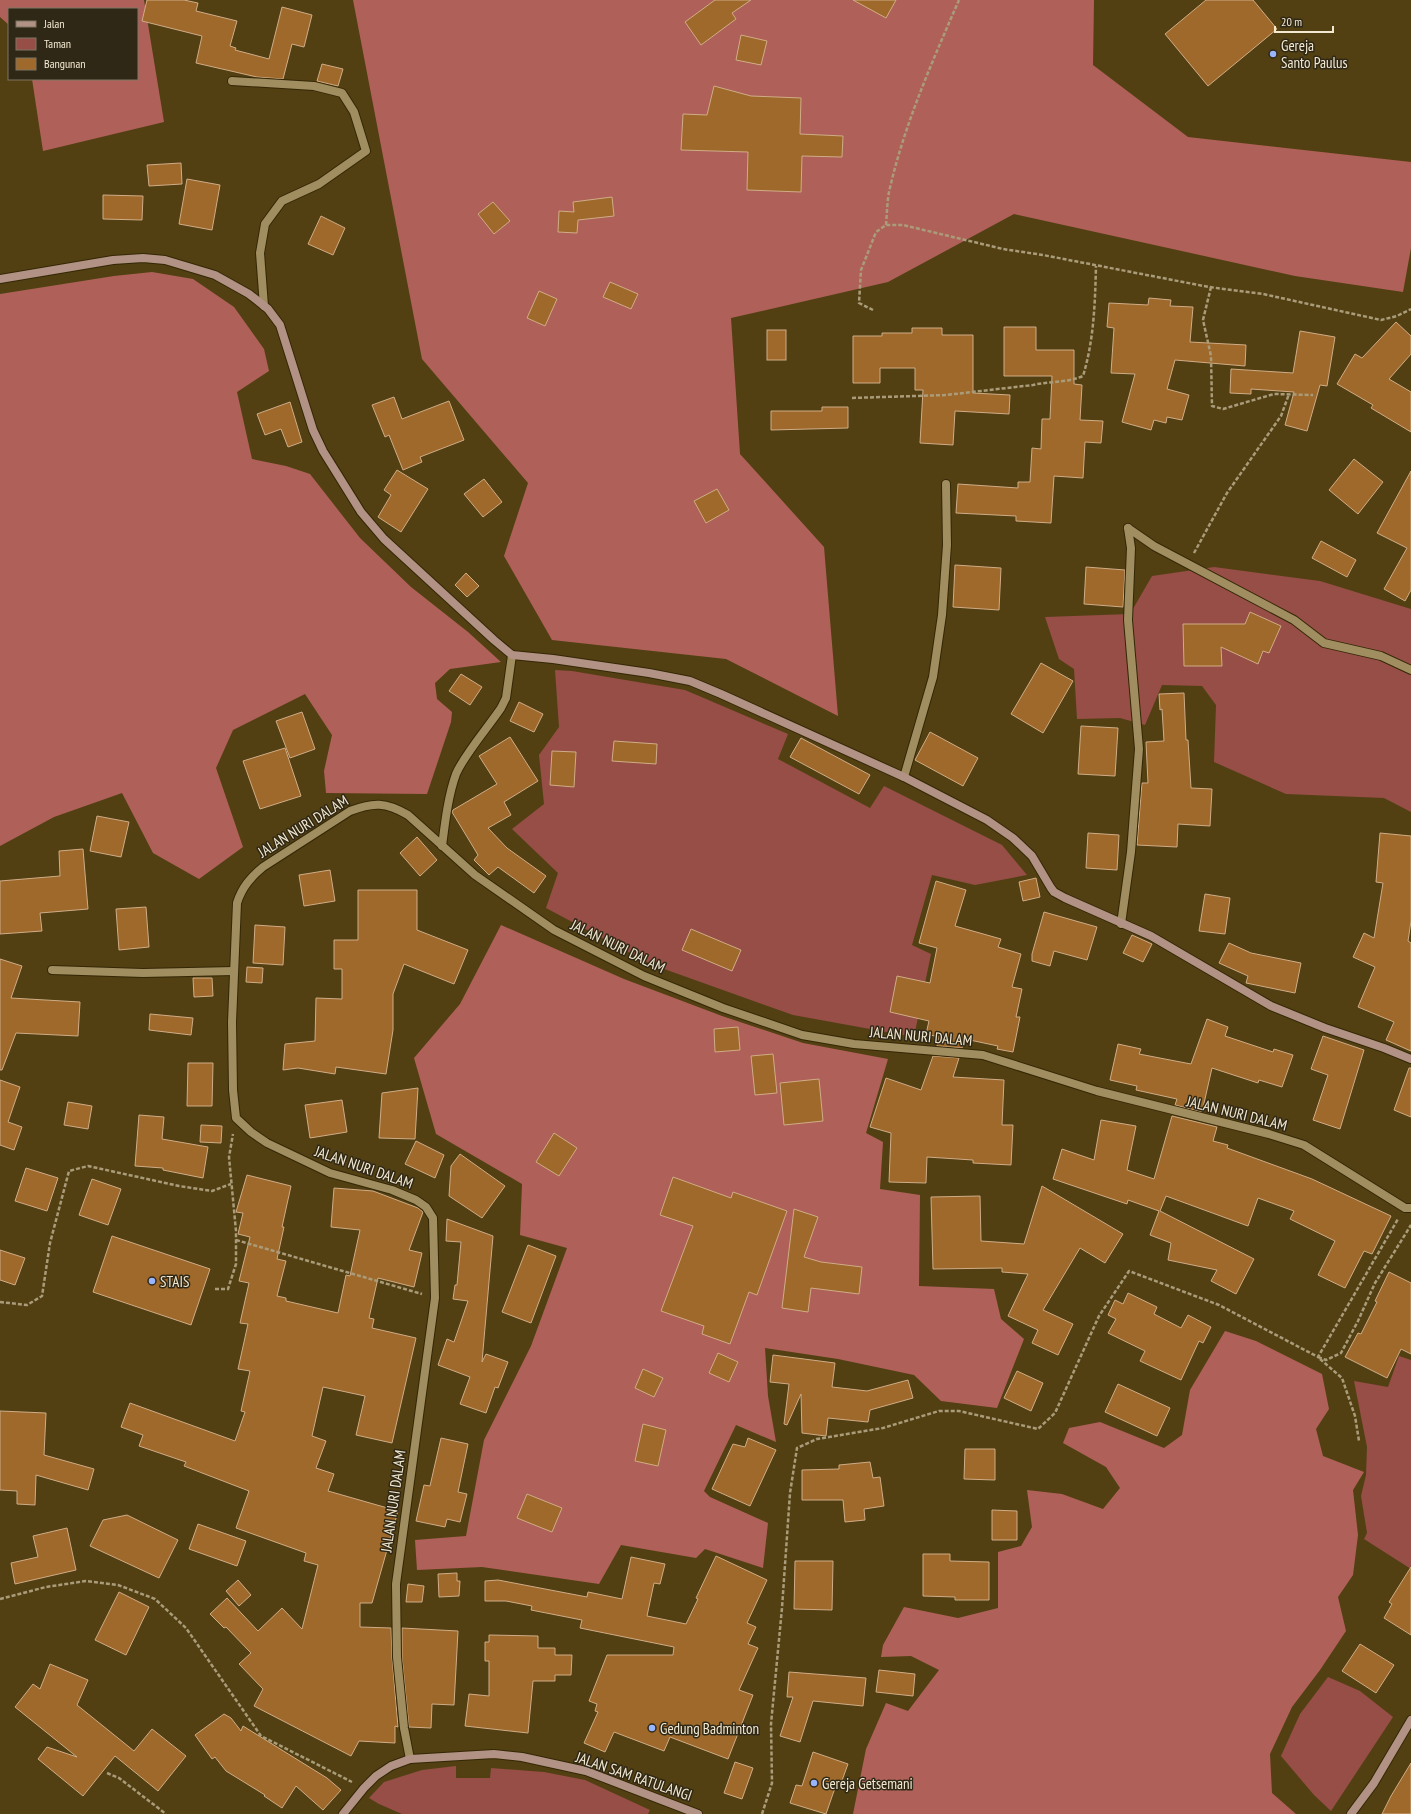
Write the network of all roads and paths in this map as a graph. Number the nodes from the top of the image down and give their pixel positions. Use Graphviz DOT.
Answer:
graph roads {
  1 [pos="959,0"];
  2 [pos="232,80"];
  3 [pos="886,225"];
  4 [pos="1096,266"];
  5 [pos="0,279"];
  6 [pos="1211,287"];
  7 [pos="264,306"];
  8 [pos="1411,309"];
  9 [pos="873,310"];
  10 [pos="1289,394"];
  11 [pos="1313,395"];
  12 [pos="852,398"];
  13 [pos="946,484"];
  14 [pos="1188,564"];
  15 [pos="512,655"];
  16 [pos="1411,670"];
  17 [pos="904,777"];
  18 [pos="442,846"];
  19 [pos="1121,924"];
  20 [pos="52,970"];
  21 [pos="234,971"];
  22 [pos="1411,1059"];
  23 [pos="236,1118"];
  24 [pos="231,1184"];
  25 [pos="1408,1208"];
  26 [pos="1411,1225"];
  27 [pos="236,1240"];
  28 [pos="215,1289"];
  29 [pos="435,1298"];
  30 [pos="0,1302"];
  31 [pos="1318,1357"];
  32 [pos="1359,1441"];
  33 [pos="0,1599"];
  34 [pos="1411,1720"];
  35 [pos="410,1759"];
  36 [pos="107,1773"];
  37 [pos="364,1788"];
  38 [pos="166,1814"];
  39 [pos="343,1814"];
  40 [pos="698,1814"];
  41 [pos="762,1814"];
  42 [pos="1351,1814"];
  1 -- 3 [label="path"];
  2 -- 7 [label="street"];
  3 -- 4 [label="path"];
  3 -- 9 [label="path"];
  4 -- 6 [label="path"];
  4 -- 12 [label="path"];
  5 -- 7 [label="main road"];
  6 -- 8 [label="path"];
  6 -- 10 [label="path"];
  7 -- 15 [label="main road"];
  10 -- 11 [label="path"];
  10 -- 14 [label="path"];
  13 -- 17 [label="street"];
  14 -- 16 [label="street"];
  14 -- 19 [label="street"];
  15 -- 17 [label="main road"];
  15 -- 18 [label="street"];
  17 -- 19 [label="main road"];
  18 -- 21 [label="street, JALAN NURI DALAM"];
  18 -- 25 [label="street, JALAN NURI DALAM"];
  19 -- 22 [label="main road"];
  20 -- 21 [label="street"];
  21 -- 23 [label="street, JALAN NURI DALAM"];
  23 -- 24 [label="path"];
  23 -- 29 [label="street, JALAN NURI DALAM"];
  24 -- 27 [label="path"];
  24 -- 30 [label="path"];
  25 -- 31 [label="path"];
  26 -- 31 [label="path"];
  27 -- 28 [label="path"];
  27 -- 29 [label="path"];
  29 -- 35 [label="street, JALAN NURI DALAM"];
  31 -- 32 [label="path"];
  31 -- 41 [label="path"];
  33 -- 37 [label="path"];
  34 -- 42 [label="main road"];
  35 -- 37 [label="main road, JALAN SAM RATULANGI"];
  35 -- 40 [label="main road, JALAN SAM RATULANGI"];
  36 -- 38 [label="path"];
  37 -- 39 [label="main road, JALAN SAM RATULANGI"];
}
